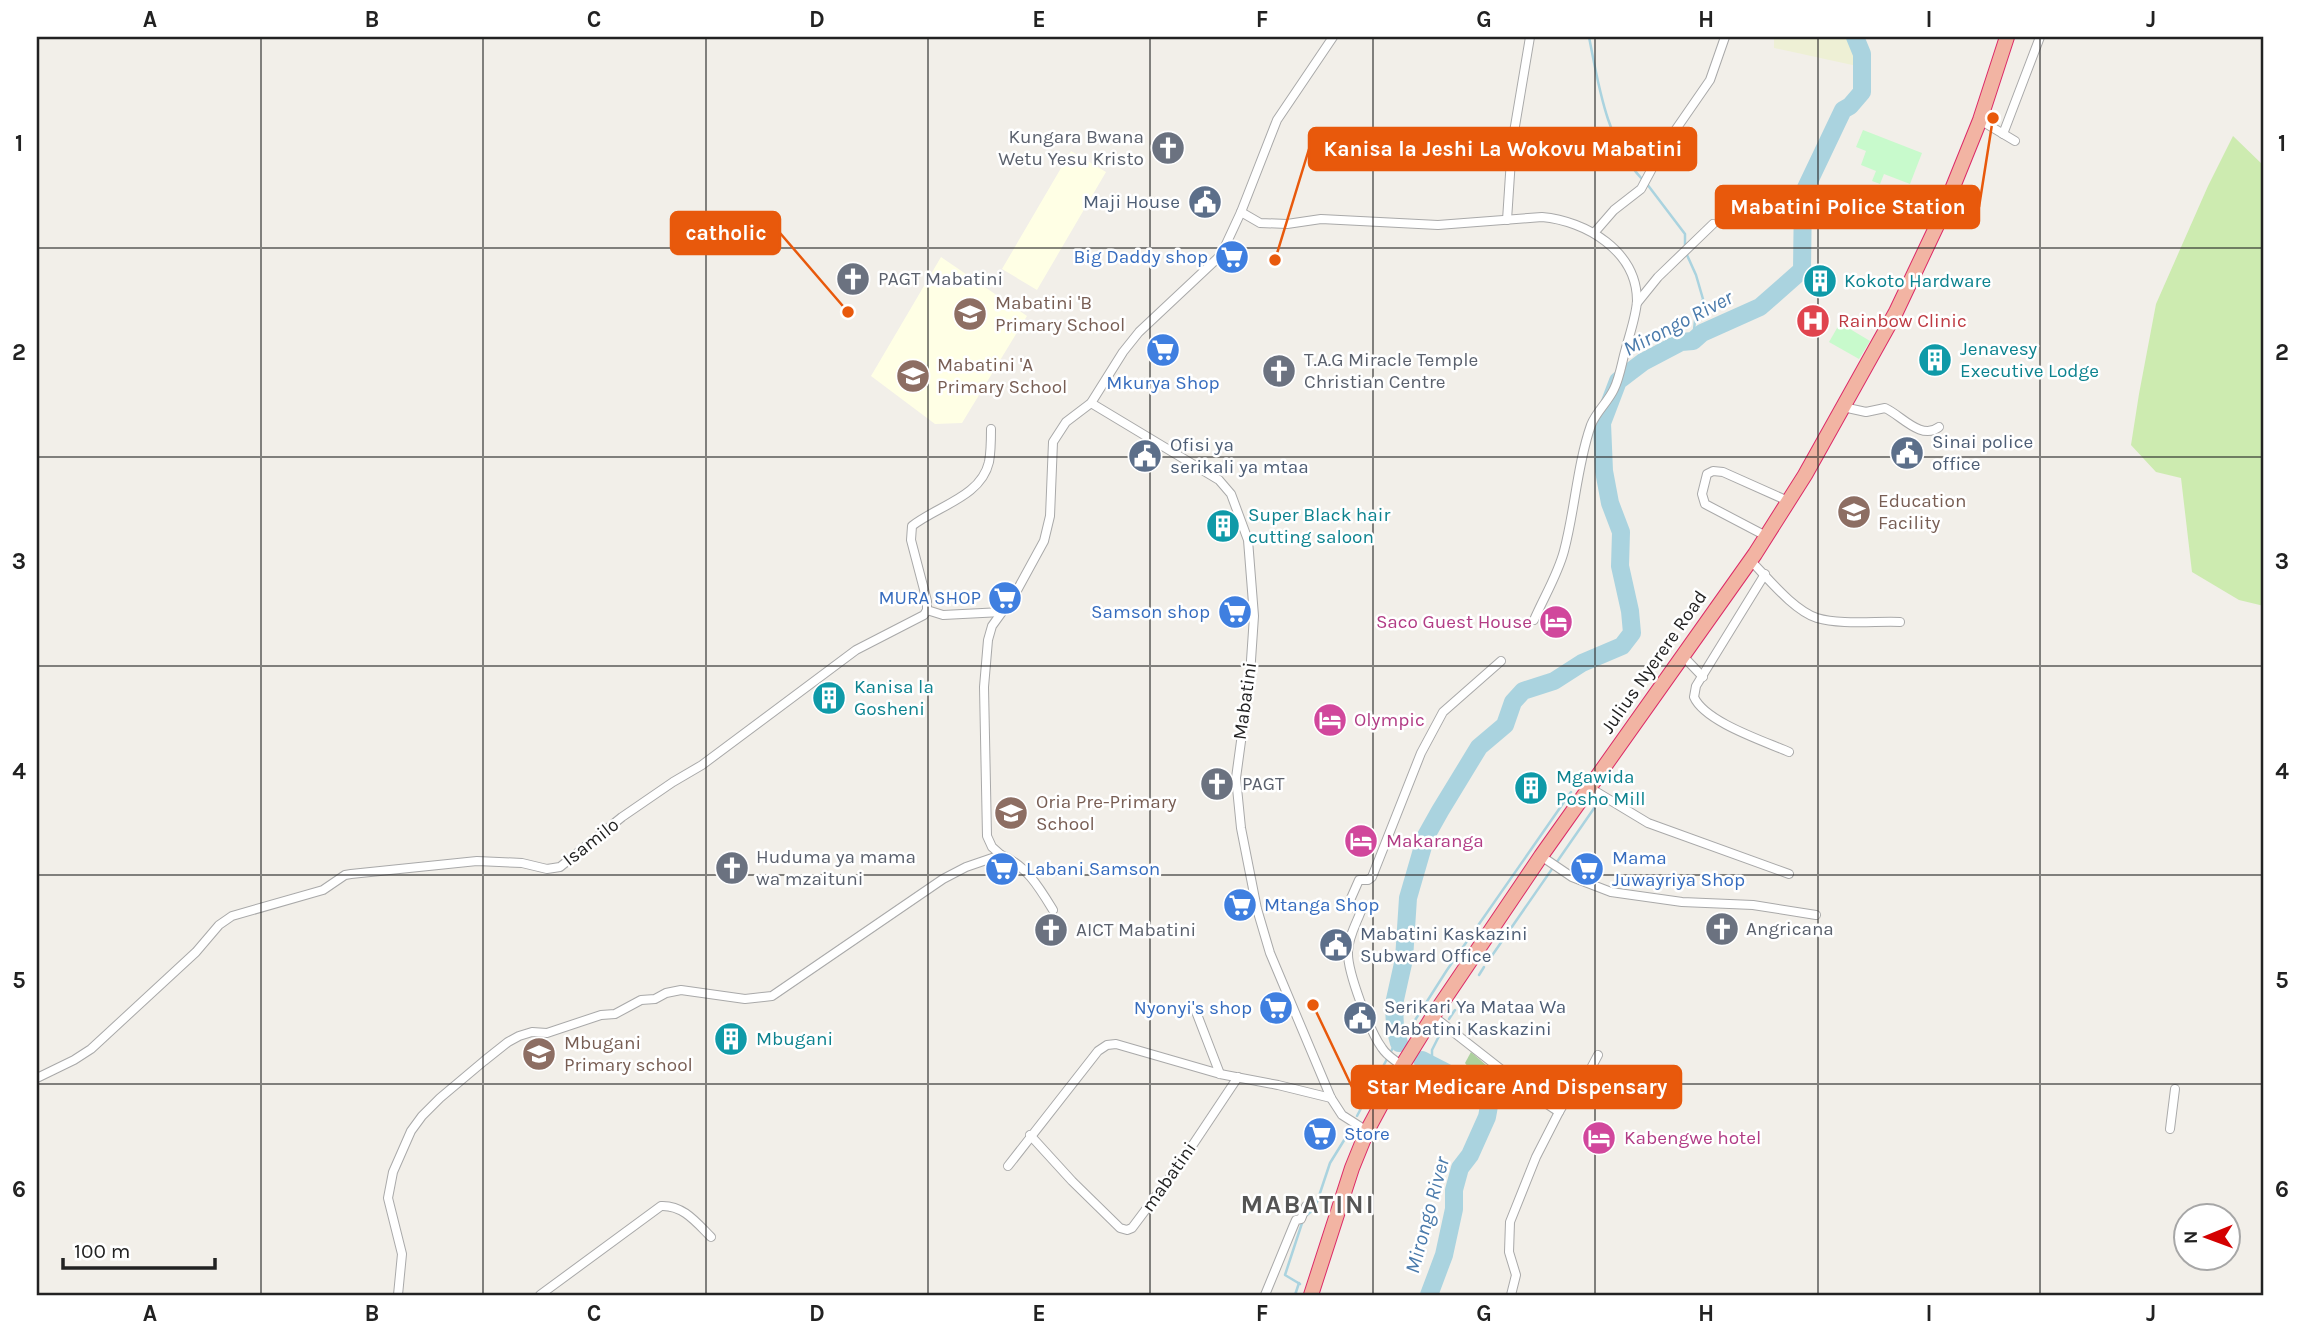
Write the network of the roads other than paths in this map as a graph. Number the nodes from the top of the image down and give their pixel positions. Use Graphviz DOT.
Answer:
graph roads {
  1 [pos="1333,37"];
  2 [pos="1530,37"];
  3 [pos="1724,37"];
  4 [pos="2007,37"];
  5 [pos="2039,37"];
  6 [pos="1980,120"];
  7 [pos="2003,134"];
  8 [pos="2015,141"];
  9 [pos="1241,212"];
  10 [pos="1507,220"];
  11 [pos="1713,224"];
  12 [pos="1594,233"];
  13 [pos="1637,303"];
  14 [pos="1091,403"];
  15 [pos="1843,407"];
  16 [pos="1939,427"];
  17 [pos="991,429"];
  18 [pos="1788,501"];
  19 [pos="1766,536"];
  20 [pos="1750,561"];
  21 [pos="1765,574"];
  22 [pos="927,610"];
  23 [pos="1002,612"];
  24 [pos="1534,620"];
  25 [pos="1900,622"];
  26 [pos="1682,655"];
  27 [pos="1501,660"];
  28 [pos="1703,677"];
  29 [pos="1789,752"];
  30 [pos="1590,788"];
  31 [pos="1000,855"];
  32 [pos="1550,863"];
  33 [pos="1789,874"];
  34 [pos="1053,910"];
  35 [pos="1816,915"];
  36 [pos="1195,1009"];
  37 [pos="1433,1016"];
  38 [pos="1598,1055"];
  39 [pos="1393,1059"];
  40 [pos="1220,1074"];
  41 [pos="1238,1077"];
  42 [pos="37,1078"];
  43 [pos="2175,1089"];
  44 [pos="1331,1098"];
  45 [pos="1559,1112"];
  46 [pos="2170,1129"];
  47 [pos="1367,1130"];
  48 [pos="1030,1135"];
  49 [pos="1008,1166"];
  50 [pos="1306,1206"];
  51 [pos="710,1237"];
  52 [pos="398,1295"];
  53 [pos="540,1295"];
  54 [pos="1265,1295"];
  55 [pos="1311,1295"];
  56 [pos="1511,1295"];
  1 -- 9 [label="street"];
  2 -- 10 [label="street"];
  3 -- 12 [label="street"];
  4 -- 6 [label="highway, Julius Nyerere Road"];
  5 -- 7 [label="street"];
  6 -- 7 [label="street"];
  6 -- 15 [label="highway, Julius Nyerere Road"];
  7 -- 8 [label="street"];
  9 -- 10 [label="street"];
  9 -- 14 [label="street"];
  10 -- 12 [label="street"];
  11 -- 13 [label="street"];
  12 -- 13 [label="street"];
  13 -- 24 [label="street"];
  14 -- 23 [label="street"];
  14 -- 44 [label="street, Mabatini"];
  15 -- 16 [label="street"];
  15 -- 18 [label="highway, Julius Nyerere Road"];
  17 -- 22 [label="street"];
  18 -- 19 [label="highway, Julius Nyerere Road"];
  18 -- 19 [label="street"];
  19 -- 20 [label="highway, Julius Nyerere Road"];
  20 -- 21 [label="street"];
  20 -- 26 [label="highway, Julius Nyerere Road"];
  21 -- 25 [label="street"];
  21 -- 28 [label="street"];
  22 -- 23 [label="street"];
  22 -- 42 [label="street, Isamilo"];
  23 -- 31 [label="street"];
  26 -- 28 [label="street"];
  26 -- 30 [label="highway, Julius Nyerere Road"];
  27 -- 39 [label="street"];
  28 -- 29 [label="street"];
  30 -- 32 [label="highway, Julius Nyerere Road"];
  30 -- 33 [label="street"];
  31 -- 34 [label="street"];
  31 -- 52 [label="street"];
  32 -- 35 [label="street"];
  32 -- 37 [label="highway, Julius Nyerere Road"];
  36 -- 40 [label="street"];
  37 -- 39 [label="highway, Julius Nyerere Road"];
  37 -- 45 [label="street"];
  38 -- 45 [label="street"];
  39 -- 47 [label="highway, Julius Nyerere Road"];
  40 -- 41 [label="street"];
  40 -- 48 [label="street"];
  41 -- 44 [label="street"];
  41 -- 48 [label="street, mabatini"];
  43 -- 46 [label="street"];
  44 -- 47 [label="street, Mabatini"];
  45 -- 56 [label="street"];
  47 -- 55 [label="highway, Julius Nyerere Road"];
  48 -- 49 [label="street"];
  50 -- 54 [label="street"];
  51 -- 53 [label="street"];
}
